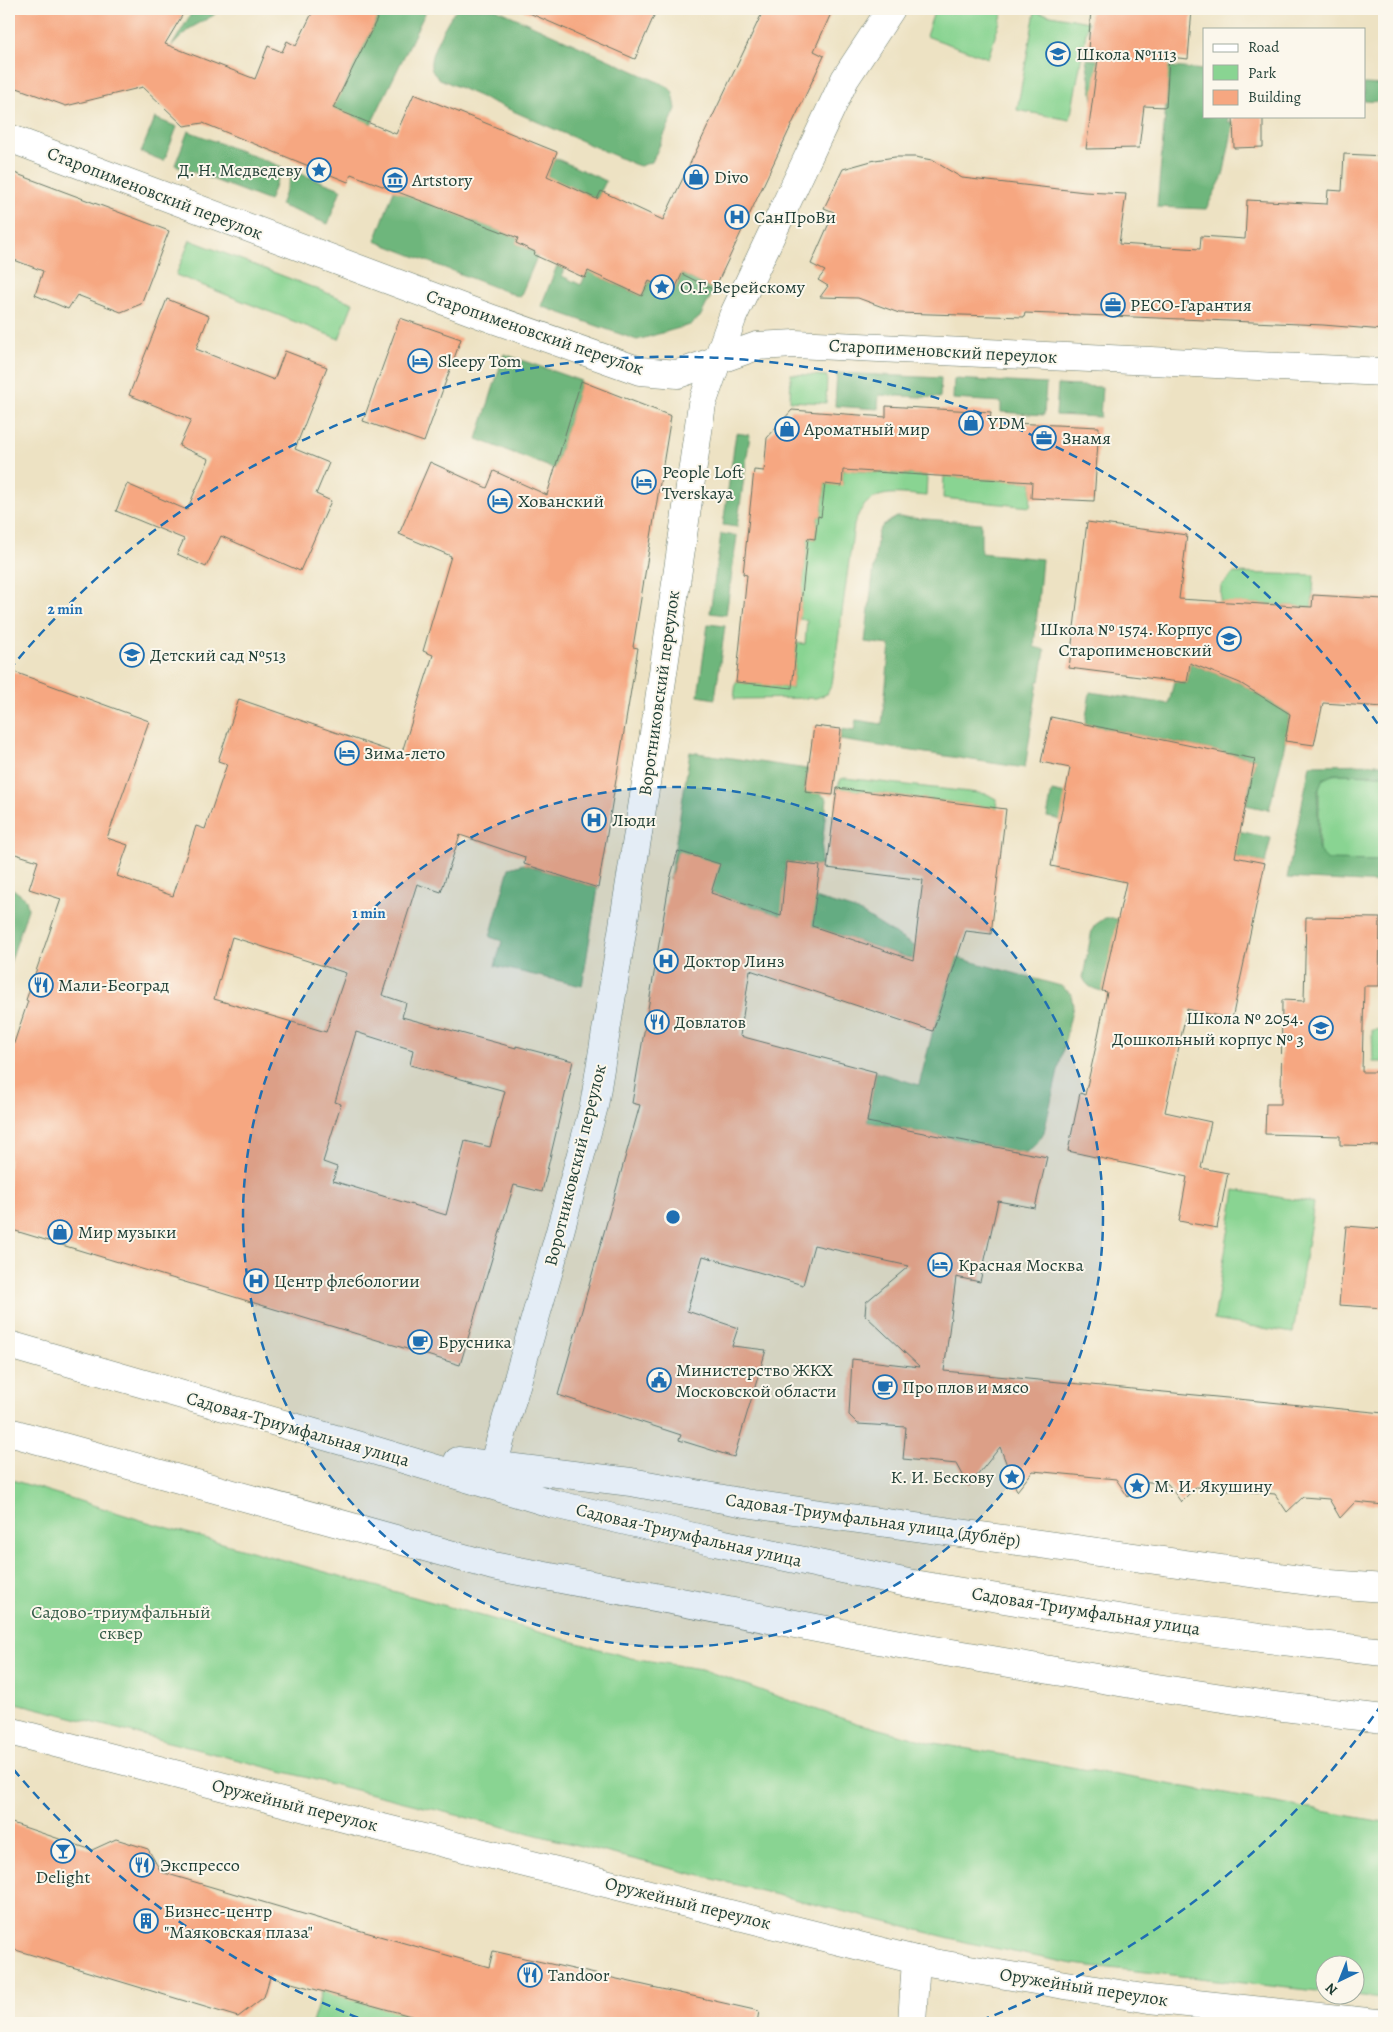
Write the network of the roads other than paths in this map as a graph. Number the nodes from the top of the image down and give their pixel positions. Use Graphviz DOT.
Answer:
graph roads {
  1 [pos="891,9"];
  2 [pos="9,138"];
  3 [pos="716,362"];
  4 [pos="1384,372"];
  5 [pos="9,1345"];
  6 [pos="9,1432"];
  7 [pos="363,1447"];
  8 [pos="493,1466"];
  9 [pos="1384,1588"];
  10 [pos="1384,1652"];
  11 [pos="1384,1719"];
  12 [pos="9,1731"];
  13 [pos="916,1960"];
  14 [pos="912,2023"];
  15 [pos="1377,2023"];
  1 -- 3 [label="main road, Воротниковский переулок"];
  2 -- 3 [label="main road, Старопименовский переулок"];
  3 -- 4 [label="main road, Старопименовский переулок"];
  3 -- 8 [label="main road, Воротниковский переулок"];
  5 -- 7 [label="main road, Садовая-Триумфальная улица"];
  6 -- 11 [label="main road"];
  7 -- 8 [label="main road, Садовая-Триумфальная улица (дублёр)"];
  7 -- 10 [label="main road, Садовая-Триумфальная улица"];
  8 -- 9 [label="main road, Садовая-Триумфальная улица (дублёр)"];
  12 -- 13 [label="main road, Оружейный переулок"];
  13 -- 14 [label="main road"];
  13 -- 15 [label="main road, Оружейный переулок"];
}
